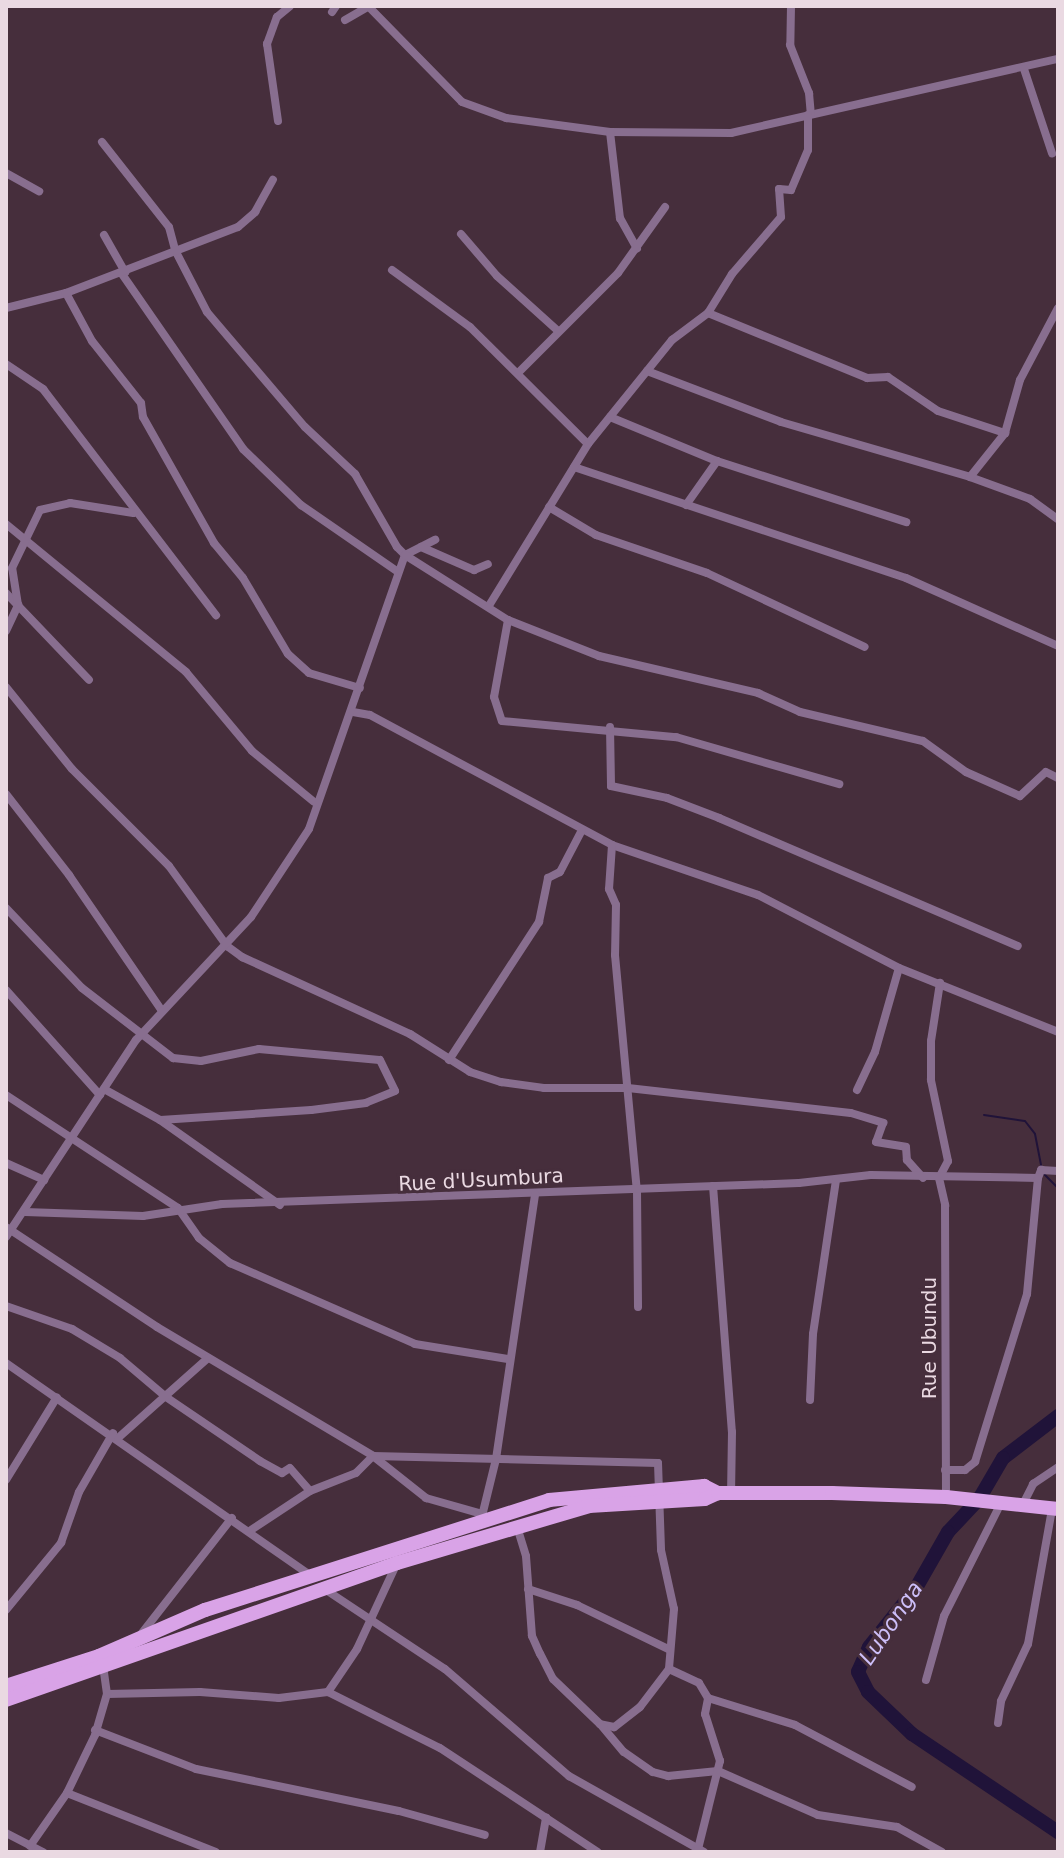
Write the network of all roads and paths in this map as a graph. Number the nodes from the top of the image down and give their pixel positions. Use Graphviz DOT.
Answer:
graph roads {
  1 [pos="290,6"];
  2 [pos="368,6"];
  3 [pos="791,6"];
  4 [pos="345,20"];
  5 [pos="1058,59"];
  6 [pos="1024,69"];
  7 [pos="809,114"];
  8 [pos="278,121"];
  9 [pos="610,132"];
  10 [pos="102,142"];
  11 [pos="1052,153"];
  12 [pos="6,173"];
  13 [pos="273,180"];
  14 [pos="39,191"];
  15 [pos="665,207"];
  16 [pos="461,234"];
  17 [pos="104,235"];
  18 [pos="637,249"];
  19 [pos="175,250"];
  20 [pos="392,270"];
  21 [pos="124,273"];
  22 [pos="66,293"];
  23 [pos="6,308"];
  24 [pos="1058,308"];
  25 [pos="708,313"];
  26 [pos="558,331"];
  27 [pos="6,364"];
  28 [pos="647,371"];
  29 [pos="519,372"];
  30 [pos="610,417"];
  31 [pos="1005,433"];
  32 [pos="588,444"];
  33 [pos="717,461"];
  34 [pos="574,467"];
  35 [pos="970,477"];
  36 [pos="686,505"];
  37 [pos="549,507"];
  38 [pos="134,514"];
  39 [pos="1058,519"];
  40 [pos="906,522"];
  41 [pos="6,524"];
  42 [pos="435,540"];
  43 [pos="28,541"];
  44 [pos="420,546"];
  45 [pos="405,555"];
  46 [pos="488,564"];
  47 [pos="398,572"];
  48 [pos="6,593"];
  49 [pos="490,604"];
  50 [pos="18,605"];
  51 [pos="216,615"];
  52 [pos="508,620"];
  53 [pos="6,631"];
  54 [pos="1058,646"];
  55 [pos="865,647"];
  56 [pos="89,680"];
  57 [pos="6,687"];
  58 [pos="360,688"];
  59 [pos="353,712"];
  60 [pos="610,727"];
  61 [pos="1058,778"];
  62 [pos="839,784"];
  63 [pos="6,794"];
  64 [pos="314,802"];
  65 [pos="582,830"];
  66 [pos="612,845"];
  67 [pos="6,908"];
  68 [pos="227,946"];
  69 [pos="1018,946"];
  70 [pos="899,968"];
  71 [pos="940,983"];
  72 [pos="6,990"];
  73 [pos="162,1011"];
  74 [pos="1058,1032"];
  75 [pos="142,1033"];
  76 [pos="449,1060"];
  77 [pos="628,1088"];
  78 [pos="857,1090"];
  79 [pos="102,1092"];
  80 [pos="6,1095"];
  81 [pos="160,1120"];
  82 [pos="71,1136"];
  83 [pos="6,1163"];
  84 [pos="1058,1171"];
  85 [pos="923,1178"];
  86 [pos="939,1178"];
  87 [pos="1038,1178"];
  88 [pos="44,1180"];
  89 [pos="836,1180"];
  90 [pos="713,1186"];
  91 [pos="637,1190"];
  92 [pos="535,1194"];
  93 [pos="281,1205"];
  94 [pos="178,1208"];
  95 [pos="25,1212"];
  96 [pos="8,1232"];
  97 [pos="6,1306"];
  98 [pos="638,1307"];
  99 [pos="208,1358"];
  100 [pos="508,1359"];
  101 [pos="6,1363"];
  102 [pos="57,1397"];
  103 [pos="166,1397"];
  104 [pos="810,1400"];
  105 [pos="115,1435"];
  106 [pos="373,1456"];
  107 [pos="496,1459"];
  108 [pos="1058,1467"];
  109 [pos="945,1470"];
  110 [pos="6,1480"];
  111 [pos="310,1491"];
  112 [pos="724,1493"];
  113 [pos="657,1496"];
  114 [pos="946,1497"];
  115 [pos="588,1500"];
  116 [pos="993,1503"];
  117 [pos="1021,1507"];
  118 [pos="1055,1509"];
  119 [pos="232,1518"];
  120 [pos="481,1526"];
  121 [pos="517,1527"];
  122 [pos="251,1530"];
  123 [pos="397,1563"];
  124 [pos="312,1576"];
  125 [pos="324,1589"];
  126 [pos="528,1589"];
  127 [pos="6,1610"];
  128 [pos="371,1619"];
  129 [pos="139,1636"];
  130 [pos="668,1649"];
  131 [pos="122,1659"];
  132 [pos="101,1660"];
  133 [pos="669,1669"];
  134 [pos="926,1680"];
  135 [pos="6,1686"];
  136 [pos="328,1692"];
  137 [pos="107,1694"];
  138 [pos="708,1698"];
  139 [pos="6,1700"];
  140 [pos="998,1723"];
  141 [pos="600,1724"];
  142 [pos="95,1730"];
  143 [pos="718,1771"];
  144 [pos="912,1787"];
  145 [pos="67,1793"];
  146 [pos="546,1818"];
  147 [pos="6,1833"];
  148 [pos="485,1835"];
  149 [pos="30,1846"];
  150 [pos="701,1850"];
  151 [pos="40,1851"];
  152 [pos="216,1852"];
  153 [pos="540,1852"];
  154 [pos="598,1852"];
  155 [pos="942,1852"];
  1 -- 8 [label="street"];
  2 -- 4 [label="street"];
  2 -- 9 [label="street"];
  3 -- 7 [label="street"];
  5 -- 6 [label="street"];
  6 -- 7 [label="street"];
  6 -- 11 [label="street"];
  7 -- 9 [label="street"];
  7 -- 25 [label="street"];
  9 -- 18 [label="street"];
  10 -- 19 [label="street"];
  12 -- 14 [label="street"];
  13 -- 19 [label="street"];
  15 -- 18 [label="street"];
  16 -- 26 [label="street"];
  17 -- 21 [label="street"];
  18 -- 26 [label="street"];
  19 -- 21 [label="street"];
  19 -- 45 [label="street"];
  20 -- 29 [label="street"];
  21 -- 22 [label="street"];
  21 -- 47 [label="street"];
  22 -- 23 [label="street"];
  22 -- 58 [label="street"];
  24 -- 31 [label="street"];
  25 -- 28 [label="street"];
  25 -- 31 [label="street"];
  26 -- 29 [label="street"];
  27 -- 38 [label="street"];
  28 -- 30 [label="street"];
  28 -- 35 [label="street"];
  29 -- 32 [label="street"];
  30 -- 32 [label="street"];
  30 -- 33 [label="street"];
  31 -- 35 [label="street"];
  32 -- 34 [label="street"];
  33 -- 36 [label="street"];
  33 -- 40 [label="street"];
  34 -- 36 [label="street"];
  34 -- 37 [label="street"];
  35 -- 39 [label="street"];
  36 -- 54 [label="street"];
  37 -- 49 [label="street"];
  37 -- 55 [label="street"];
  38 -- 43 [label="street"];
  38 -- 51 [label="street"];
  41 -- 43 [label="street"];
  42 -- 44 [label="street"];
  43 -- 50 [label="street"];
  43 -- 64 [label="street"];
  44 -- 45 [label="street"];
  44 -- 46 [label="street"];
  45 -- 47 [label="street"];
  45 -- 49 [label="street"];
  47 -- 58 [label="street"];
  48 -- 50 [label="street"];
  49 -- 52 [label="street"];
  50 -- 53 [label="street"];
  50 -- 56 [label="street"];
  52 -- 60 [label="street"];
  52 -- 61 [label="street"];
  57 -- 68 [label="street"];
  58 -- 59 [label="street"];
  59 -- 64 [label="street"];
  59 -- 65 [label="street"];
  60 -- 62 [label="street"];
  60 -- 69 [label="street"];
  63 -- 73 [label="street"];
  64 -- 68 [label="street"];
  65 -- 66 [label="street"];
  65 -- 76 [label="street"];
  66 -- 70 [label="street"];
  66 -- 77 [label="street"];
  67 -- 75 [label="street"];
  68 -- 73 [label="street"];
  68 -- 76 [label="street"];
  70 -- 71 [label="street"];
  70 -- 78 [label="street"];
  71 -- 74 [label="street"];
  71 -- 86 [label="street, Rue Ubundu"];
  72 -- 79 [label="street"];
  73 -- 75 [label="street"];
  75 -- 79 [label="street"];
  75 -- 81 [label="street"];
  76 -- 77 [label="street"];
  77 -- 85 [label="street"];
  77 -- 91 [label="street"];
  79 -- 81 [label="street"];
  79 -- 82 [label="street"];
  80 -- 82 [label="street"];
  81 -- 93 [label="street"];
  82 -- 88 [label="street"];
  82 -- 94 [label="street"];
  83 -- 88 [label="street"];
  84 -- 87 [label="street, Rue d'Usumbura"];
  85 -- 86 [label="street, Rue d'Usumbura"];
  85 -- 89 [label="street, Rue d'Usumbura"];
  86 -- 87 [label="street, Rue d'Usumbura"];
  86 -- 109 [label="street, Rue Ubundu"];
  87 -- 109 [label="street"];
  88 -- 95 [label="street"];
  89 -- 90 [label="street, Rue d'Usumbura"];
  89 -- 104 [label="street"];
  90 -- 91 [label="street, Rue d'Usumbura"];
  90 -- 112 [label="street"];
  91 -- 92 [label="street, Rue d'Usumbura"];
  91 -- 98 [label="street"];
  92 -- 93 [label="street, Rue d'Usumbura"];
  92 -- 100 [label="street"];
  93 -- 94 [label="street, Rue d'Usumbura"];
  94 -- 95 [label="street, Rue d'Usumbura"];
  94 -- 100 [label="street"];
  95 -- 96 [label="street"];
  96 -- 99 [label="street"];
  97 -- 103 [label="street"];
  99 -- 103 [label="street"];
  99 -- 106 [label="street"];
  100 -- 107 [label="street"];
  101 -- 102 [label="street"];
  102 -- 105 [label="street"];
  102 -- 110 [label="street"];
  103 -- 105 [label="street"];
  103 -- 111 [label="street"];
  105 -- 119 [label="street"];
  105 -- 127 [label="street"];
  106 -- 107 [label="street"];
  106 -- 111 [label="street"];
  106 -- 120 [label="street"];
  107 -- 113 [label="street"];
  107 -- 120 [label="street"];
  108 -- 117 [label="street"];
  109 -- 114 [label="street, Rue Ubundu"];
  111 -- 122 [label="street"];
  112 -- 113 [label="main road"];
  112 -- 114 [label="main road"];
  113 -- 115 [label="main road"];
  113 -- 130 [label="street"];
  114 -- 116 [label="main road"];
  115 -- 120 [label="main road"];
  115 -- 121 [label="main road"];
  116 -- 117 [label="main road"];
  116 -- 134 [label="street"];
  117 -- 118 [label="main road"];
  118 -- 140 [label="street"];
  119 -- 122 [label="street"];
  119 -- 129 [label="street"];
  120 -- 121 [label="main road"];
  120 -- 123 [label="main road"];
  120 -- 124 [label="main road"];
  121 -- 126 [label="street"];
  122 -- 124 [label="street"];
  123 -- 125 [label="main road"];
  123 -- 128 [label="street"];
  124 -- 125 [label="street"];
  124 -- 129 [label="main road"];
  125 -- 128 [label="street"];
  125 -- 131 [label="main road"];
  126 -- 130 [label="street"];
  126 -- 141 [label="street"];
  128 -- 136 [label="street"];
  128 -- 150 [label="street"];
  129 -- 131 [label="street"];
  129 -- 132 [label="main road"];
  130 -- 133 [label="street"];
  131 -- 132 [label="main road"];
  132 -- 135 [label="main road"];
  132 -- 137 [label="street"];
  132 -- 139 [label="main road"];
  133 -- 138 [label="street"];
  133 -- 141 [label="street"];
  136 -- 137 [label="street"];
  136 -- 146 [label="street"];
  137 -- 142 [label="street"];
  138 -- 143 [label="street"];
  138 -- 144 [label="street"];
  141 -- 143 [label="street"];
  142 -- 145 [label="street"];
  142 -- 148 [label="street"];
  143 -- 150 [label="street"];
  143 -- 155 [label="street"];
  145 -- 149 [label="street"];
  145 -- 152 [label="street"];
  146 -- 153 [label="street"];
  146 -- 154 [label="street"];
  147 -- 149 [label="street"];
  149 -- 151 [label="street"];
}
